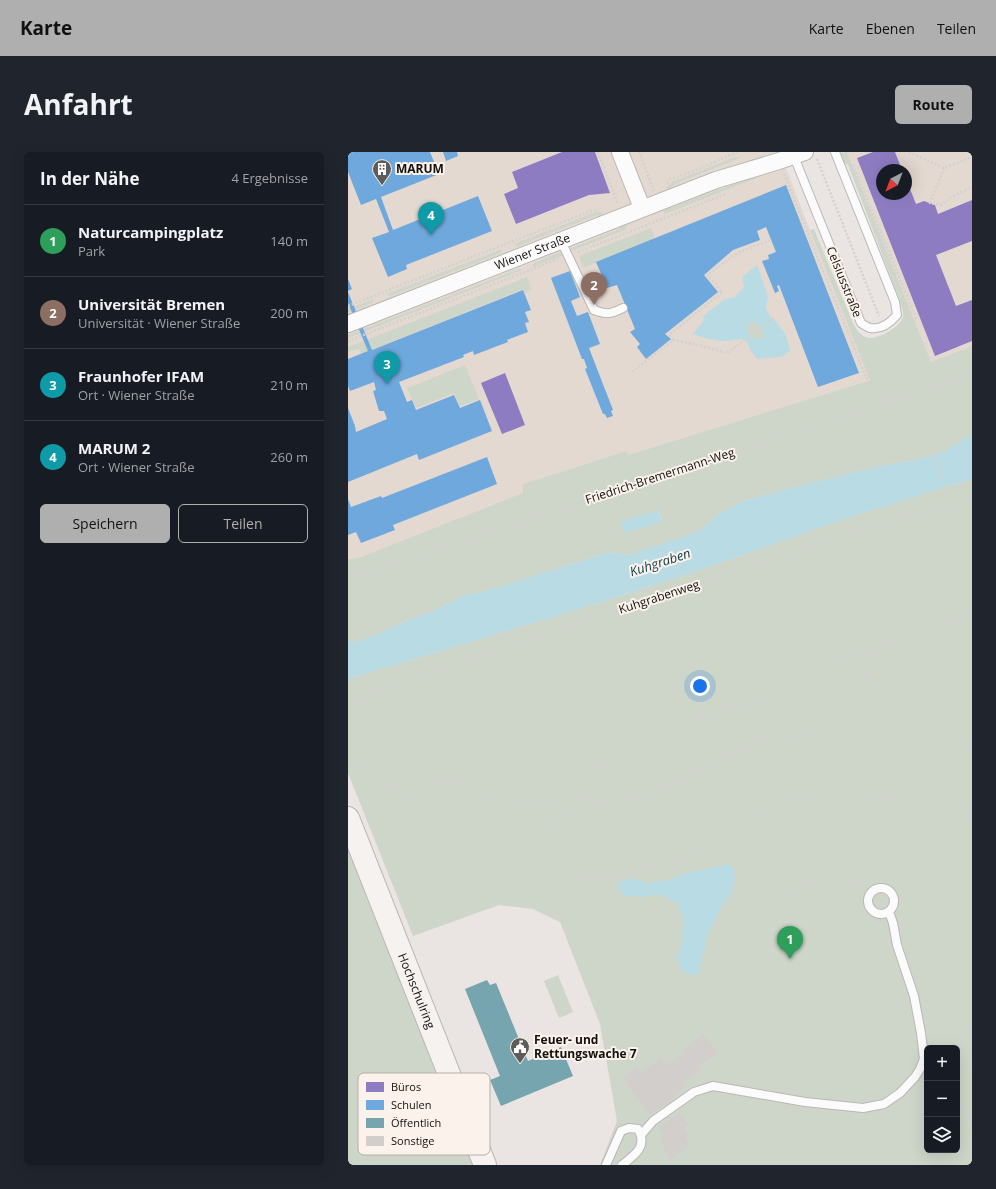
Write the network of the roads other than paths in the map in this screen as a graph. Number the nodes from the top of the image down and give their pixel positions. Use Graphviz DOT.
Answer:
graph roads {
  1 [pos="620,152"];
  2 [pos="835,152"];
  3 [pos="798,153"];
  4 [pos="774,156"];
  5 [pos="641,203"];
  6 [pos="561,241"];
  7 [pos="623,308"];
  8 [pos="348,324"];
  9 [pos="348,818"];
  10 [pos="889,912"];
  11 [pos="449,1073"];
  12 [pos="641,1135"];
  13 [pos="481,1155"];
  14 [pos="623,1164"];
  15 [pos="485,1165"];
  16 [pos="606,1165"];
  1 -- 5 [label="street"];
  2 -- 3 [label="lane, Celsiusstraße"];
  3 -- 4 [label="street, Wiener Straße"];
  4 -- 5 [label="street, Wiener Straße"];
  5 -- 6 [label="street, Wiener Straße"];
  6 -- 7 [label="lane"];
  6 -- 8 [label="street, Wiener Straße"];
  9 -- 11 [label="street, Hochschulring"];
  10 -- 10 [label="lane"];
  10 -- 12 [label="lane"];
  12 -- 14 [label="lane"];
  12 -- 16 [label="lane"];
  13 -- 15 [label="street, Hochschulring"];
}
